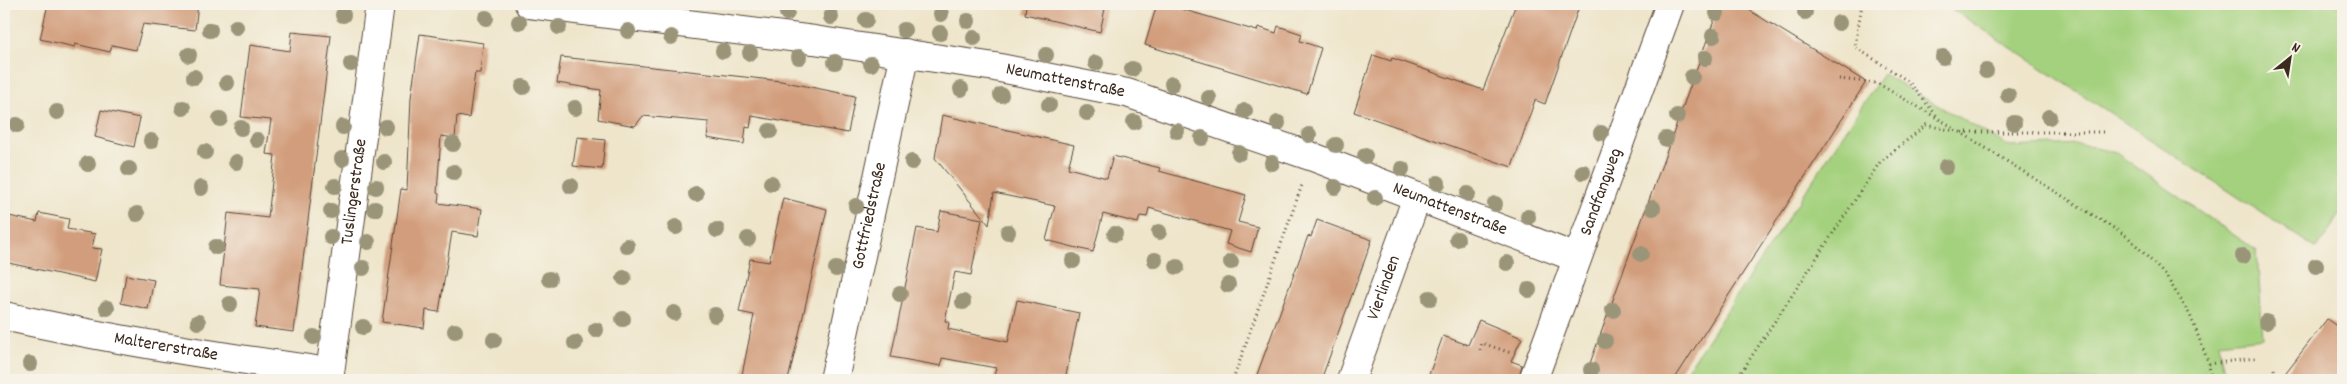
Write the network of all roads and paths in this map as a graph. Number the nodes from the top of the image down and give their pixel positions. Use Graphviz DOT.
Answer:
graph roads {
  1 [pos="380,4"];
  2 [pos="529,4"];
  3 [pos="1670,4"];
  4 [pos="1862,4"];
  5 [pos="905,54"];
  6 [pos="1840,79"];
  7 [pos="1939,119"];
  8 [pos="1960,132"];
  9 [pos="2104,132"];
  10 [pos="1313,157"];
  11 [pos="1417,197"];
  12 [pos="1577,258"];
  13 [pos="4,316"];
  14 [pos="1480,350"];
  15 [pos="2255,358"];
  16 [pos="2209,364"];
  17 [pos="2274,369"];
  18 [pos="1536,372"];
  19 [pos="330,376"];
  20 [pos="834,380"];
  21 [pos="1233,380"];
  22 [pos="1351,380"];
  23 [pos="1736,380"];
  24 [pos="2211,380"];
  25 [pos="2276,380"];
  1 -- 19 [label="street, Tuslingerstraße"];
  2 -- 5 [label="street, Neumattenstraße"];
  3 -- 12 [label="street, Sandfangweg"];
  4 -- 7 [label="path"];
  5 -- 10 [label="street, Neumattenstraße"];
  5 -- 20 [label="street, Gottfriedstraße"];
  6 -- 7 [label="path"];
  7 -- 8 [label="path"];
  8 -- 9 [label="path"];
  8 -- 16 [label="path"];
  8 -- 23 [label="path"];
  10 -- 11 [label="street, Neumattenstraße"];
  10 -- 21 [label="path"];
  11 -- 12 [label="street, Neumattenstraße"];
  11 -- 22 [label="street, Vierlinden"];
  12 -- 18 [label="street, Sandfangweg"];
  13 -- 19 [label="street, Maltererstraße"];
  14 -- 18 [label="path"];
  15 -- 16 [label="path"];
  16 -- 24 [label="path"];
  17 -- 25 [label="path"];
}
